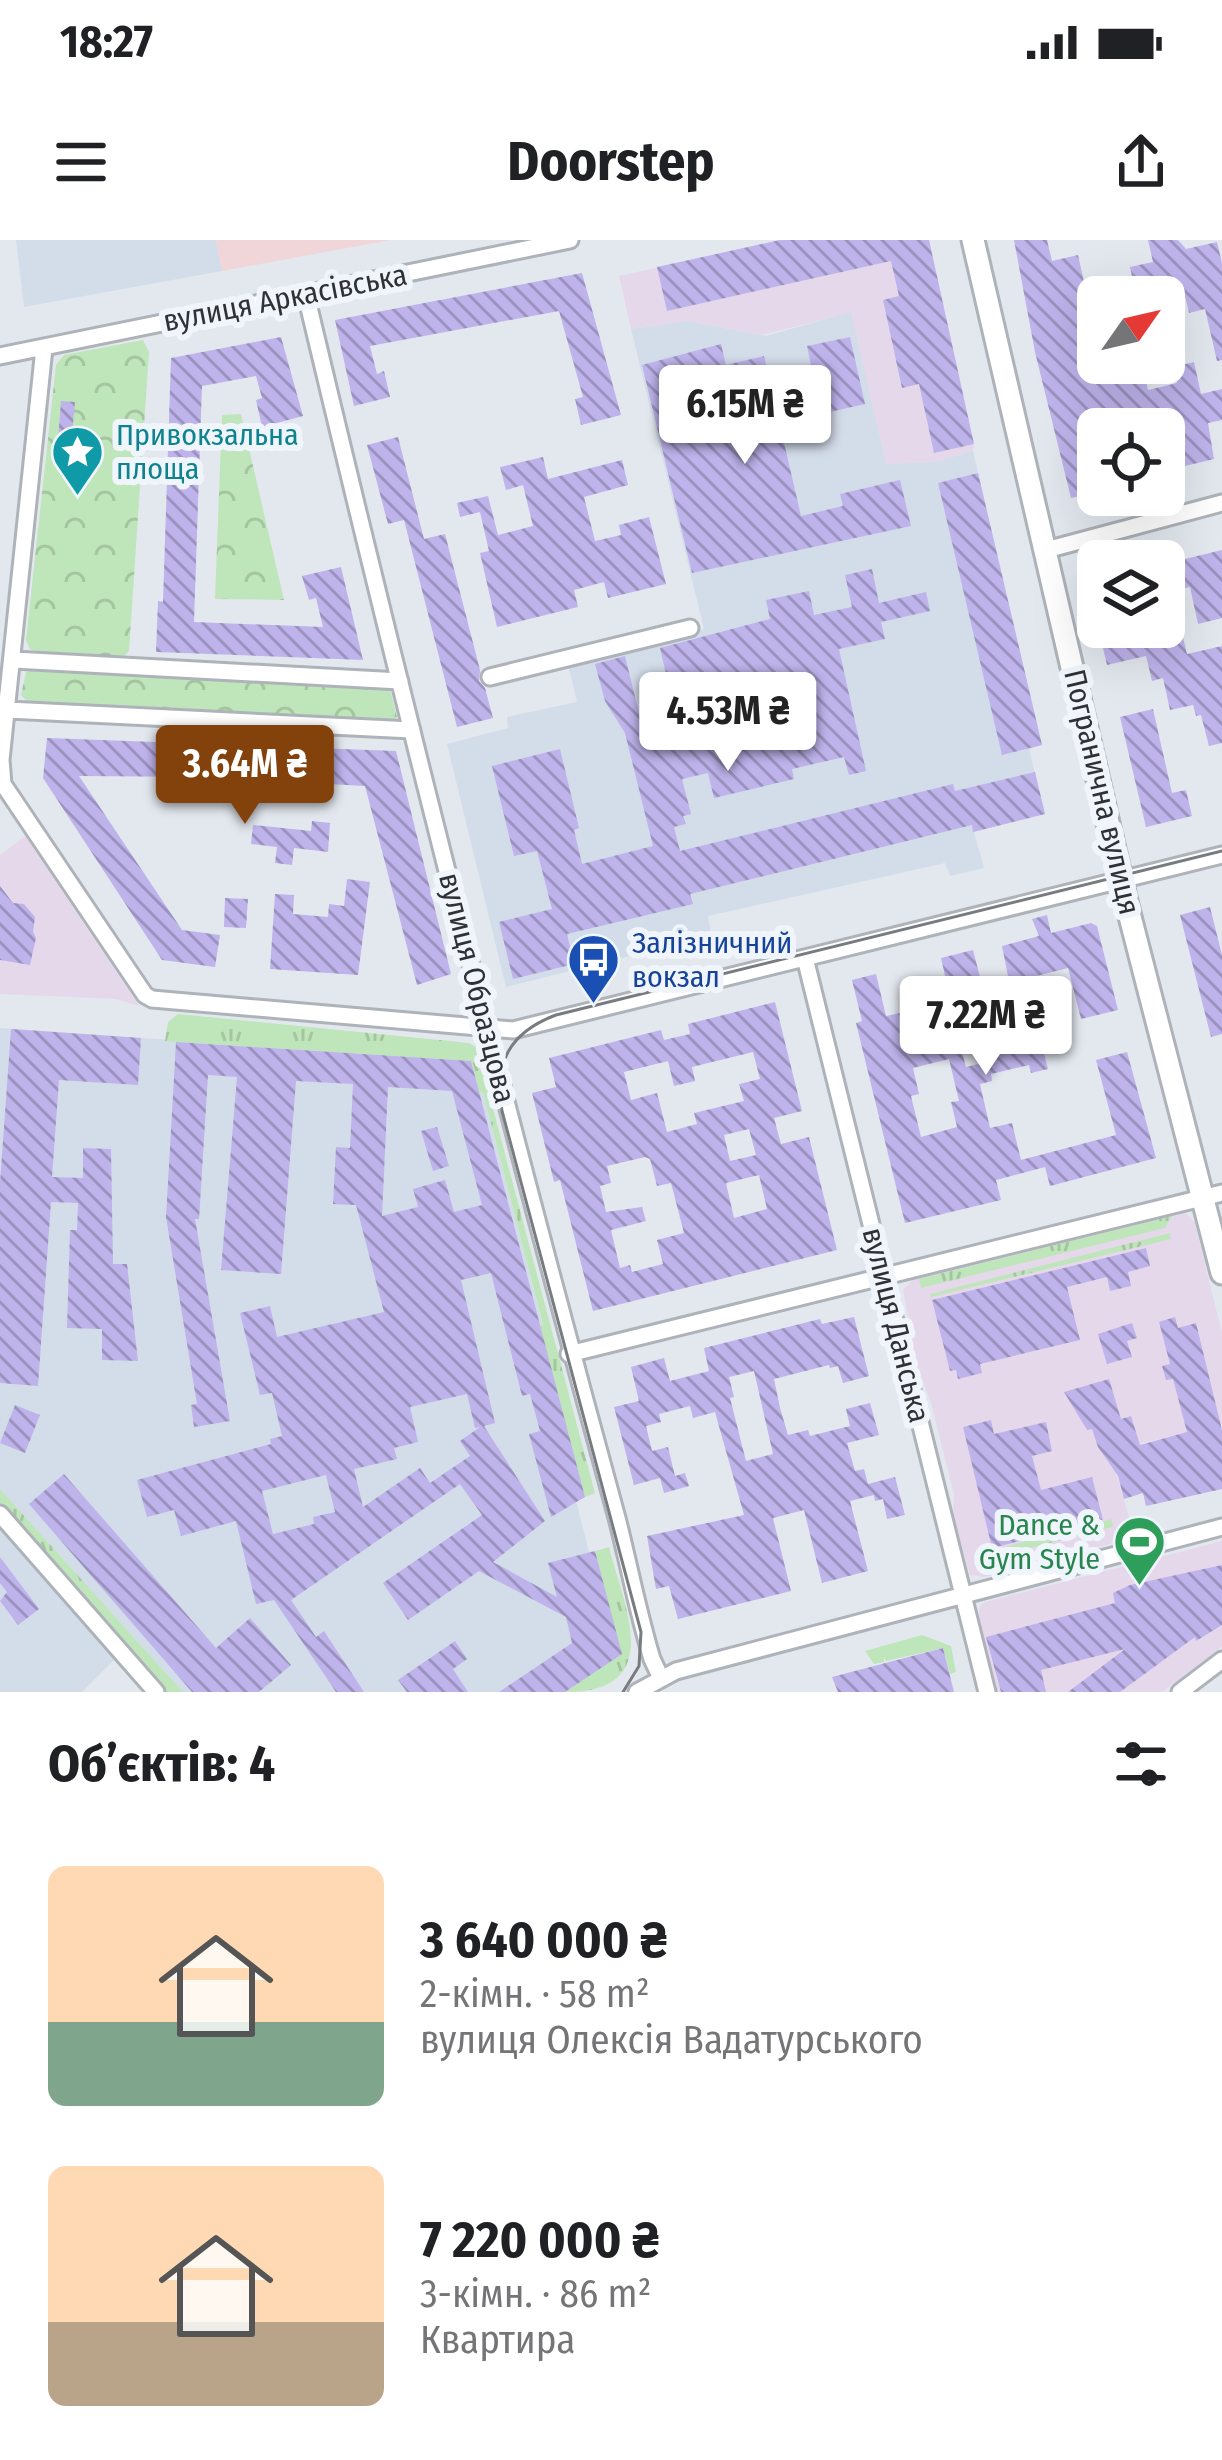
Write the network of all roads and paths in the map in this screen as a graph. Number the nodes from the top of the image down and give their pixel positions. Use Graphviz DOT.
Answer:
graph roads {
  1 [pos="570,240"];
  2 [pos="973,240"];
  3 [pos="306,295"];
  4 [pos="44,348"];
  5 [pos="0,356"];
  6 [pos="1222,503"];
  7 [pos="1046,550"];
  8 [pos="690,628"];
  9 [pos="14,660"];
  10 [pos="490,677"];
  11 [pos="400,681"];
  12 [pos="8,710"];
  13 [pos="412,730"];
  14 [pos="3,784"];
  15 [pos="1222,855"];
  16 [pos="1122,880"];
  17 [pos="805,958"];
  18 [pos="488,1028"];
  19 [pos="1213,1195"];
  20 [pos="1222,1273"];
  21 [pos="885,1277"];
  22 [pos="569,1354"];
  23 [pos="0,1514"];
  24 [pos="1222,1527"];
  25 [pos="963,1596"];
  26 [pos="1222,1660"];
  27 [pos="661,1678"];
  28 [pos="156,1692"];
  29 [pos="637,1692"];
  30 [pos="988,1692"];
  31 [pos="1180,1692"];
  1 -- 3 [label="street, вулиця Аркасівська"];
  2 -- 7 [label="main road, Погранична вулиця"];
  3 -- 4 [label="street, вулиця Аркасівська"];
  3 -- 11 [label="street, вулиця Образцова"];
  4 -- 5 [label="street, вулиця Аркасівська"];
  4 -- 9 [label="street"];
  6 -- 7 [label="street"];
  7 -- 16 [label="main road, Погранична вулиця"];
  8 -- 10 [label="street"];
  9 -- 11 [label="street"];
  9 -- 12 [label="street"];
  11 -- 13 [label="street, вулиця Образцова"];
  12 -- 13 [label="street"];
  12 -- 14 [label="street"];
  13 -- 18 [label="street, вулиця Образцова"];
  14 -- 18 [label="street"];
  15 -- 16 [label="street"];
  16 -- 17 [label="street"];
  16 -- 19 [label="main road, Погранична вулиця"];
  17 -- 18 [label="street"];
  17 -- 21 [label="street, вулиця Данська"];
  18 -- 22 [label="street, вулиця Образцова"];
  19 -- 20 [label="main road, Погранична вулиця"];
  19 -- 21 [label="street"];
  21 -- 22 [label="street"];
  21 -- 25 [label="street, вулиця Данська"];
  22 -- 27 [label="street, вулиця Образцова"];
  23 -- 28 [label="street"];
  24 -- 25 [label="street"];
  25 -- 27 [label="street"];
  25 -- 30 [label="street, вулиця Данська"];
  26 -- 31 [label="street"];
  27 -- 29 [label="street"];
}
